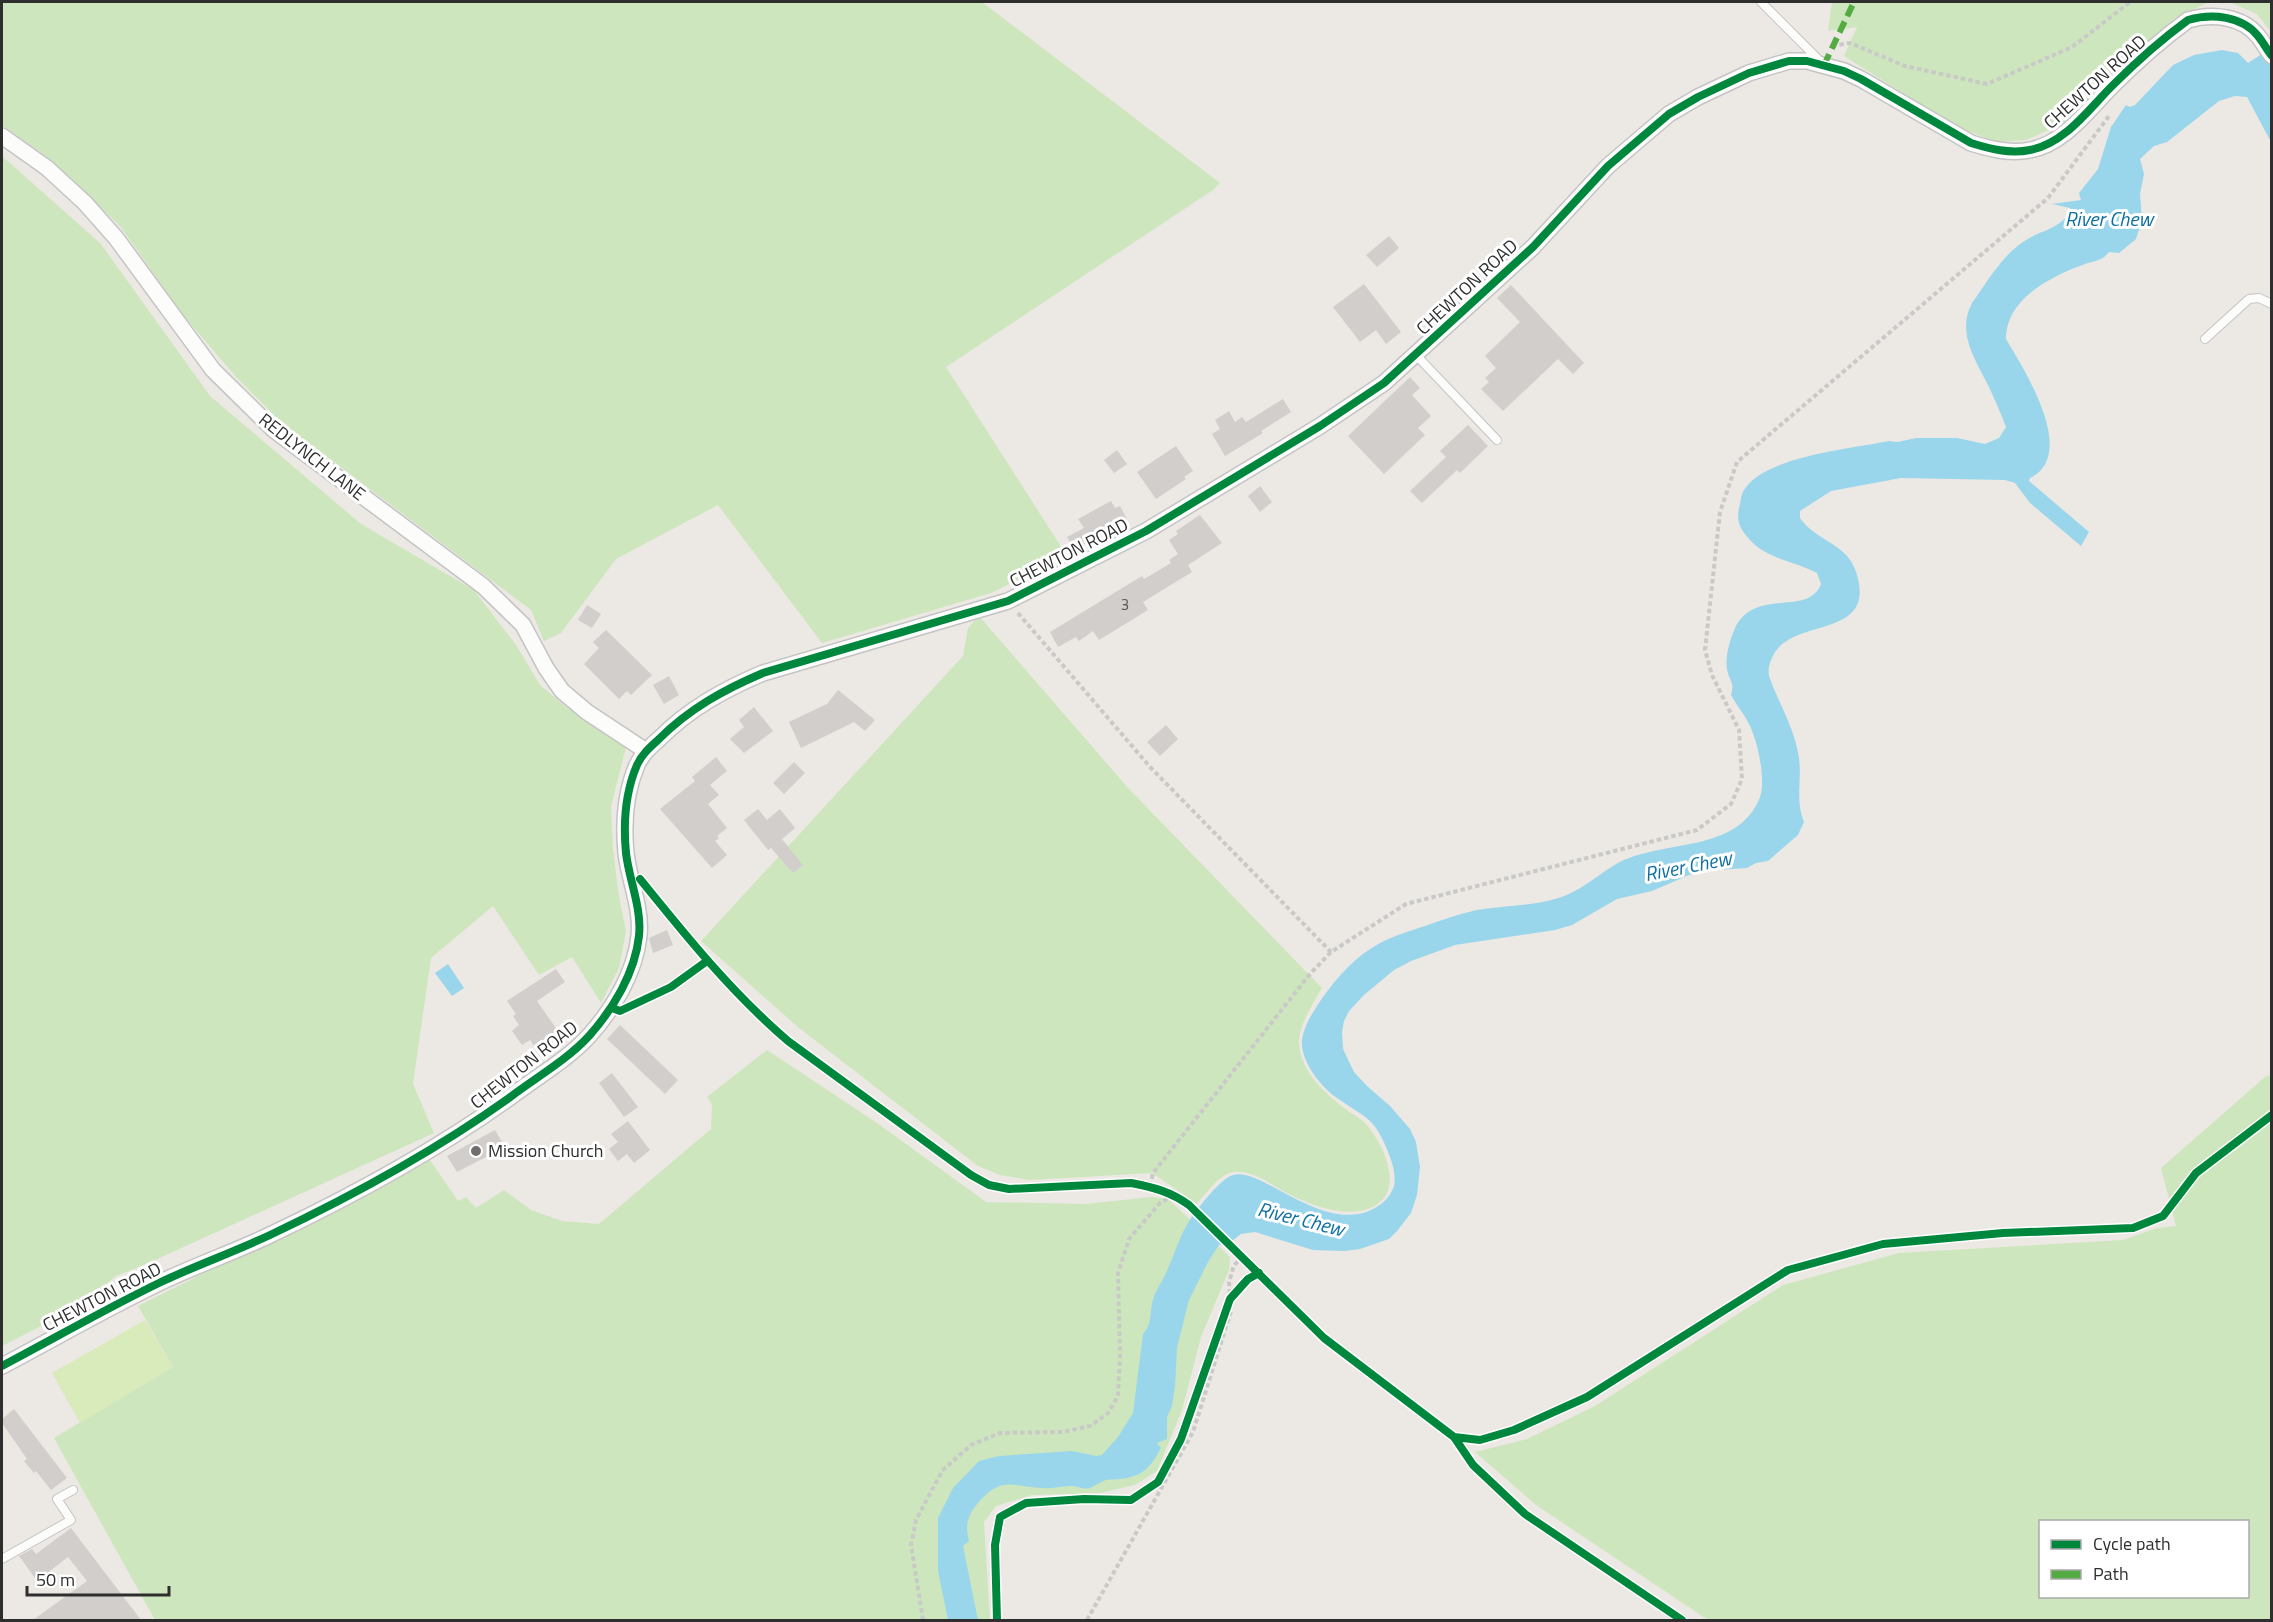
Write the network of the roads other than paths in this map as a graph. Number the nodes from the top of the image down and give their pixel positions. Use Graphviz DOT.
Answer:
graph roads {
  1 [pos="1761,2"];
  2 [pos="2269,52"];
  3 [pos="1824,65"];
  4 [pos="2,136"];
  5 [pos="2271,304"];
  6 [pos="2205,339"];
  7 [pos="1416,355"];
  8 [pos="1497,440"];
  9 [pos="646,751"];
  10 [pos="2,1366"];
  11 [pos="73,1490"];
  12 [pos="2,1559"];
  1 -- 3 [label="lane"];
  2 -- 3 [label="street, CHEWTON ROAD"];
  3 -- 7 [label="street, CHEWTON ROAD"];
  4 -- 9 [label="street, REDLYNCH LANE"];
  5 -- 6 [label="lane"];
  7 -- 8 [label="lane"];
  7 -- 9 [label="street, CHEWTON ROAD"];
  9 -- 10 [label="street, CHEWTON ROAD"];
  11 -- 12 [label="lane"];
}
